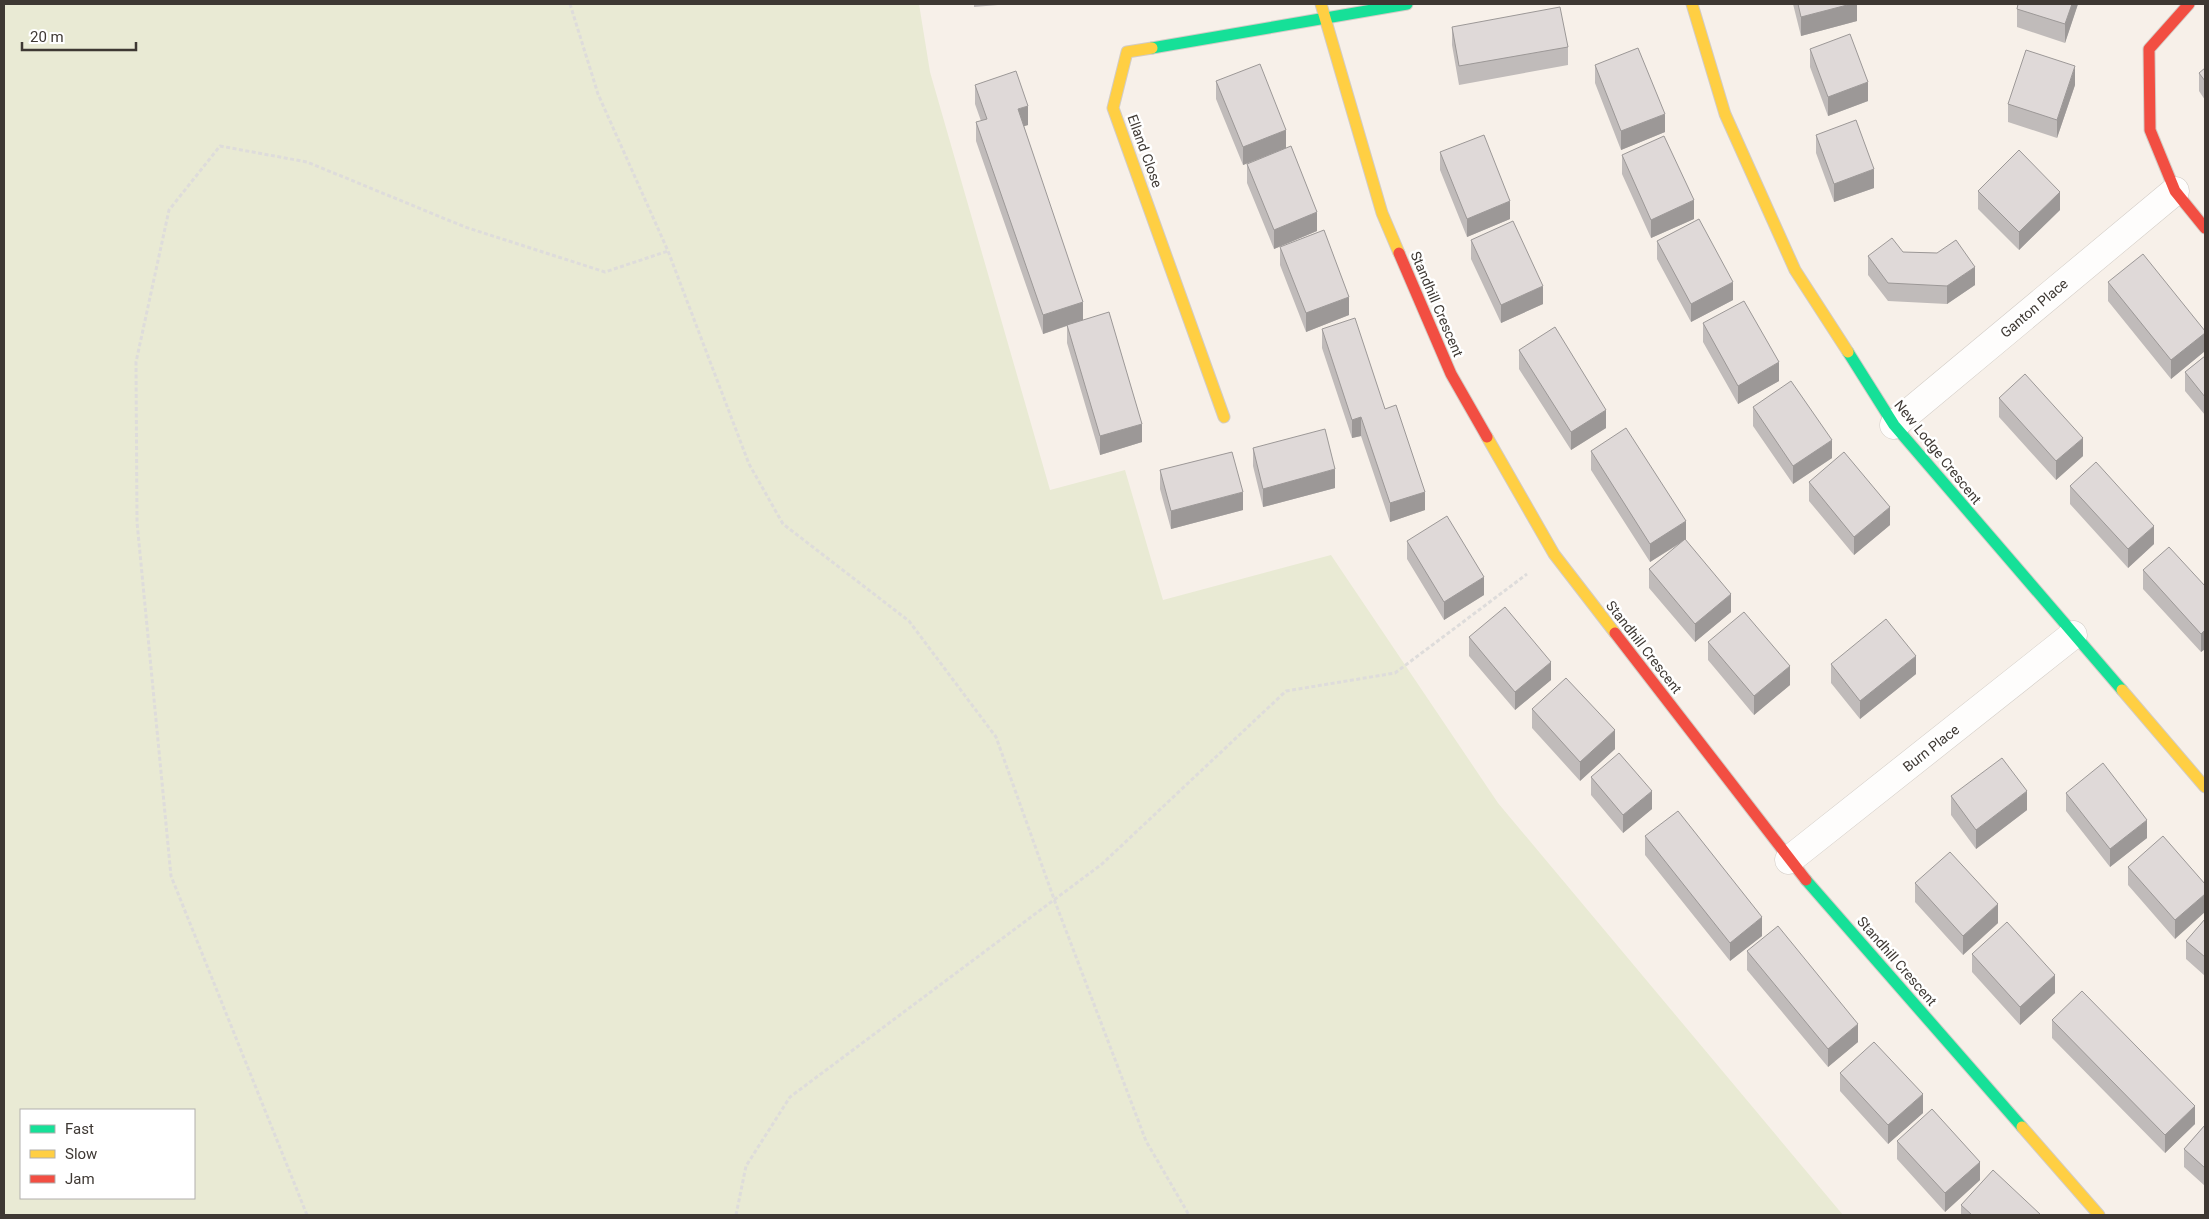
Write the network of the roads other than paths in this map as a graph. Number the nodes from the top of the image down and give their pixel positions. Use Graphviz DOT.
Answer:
graph roads {
  1 [pos="1321,4"];
  2 [pos="1407,4"];
  3 [pos="1692,4"];
  4 [pos="2190,4"];
  5 [pos="1324,17"];
  6 [pos="2175,191"];
  7 [pos="2205,228"];
  8 [pos="1224,418"];
  9 [pos="1894,425"];
  10 [pos="2074,635"];
  11 [pos="2205,787"];
  12 [pos="1789,860"];
  13 [pos="2099,1215"];
  1 -- 5 [label="street, Standhill Crescent"];
  2 -- 5 [label="street"];
  3 -- 9 [label="street, New Lodge Crescent"];
  4 -- 6 [label="street"];
  5 -- 8 [label="street, Elland Close"];
  5 -- 12 [label="street, Standhill Crescent"];
  6 -- 7 [label="street"];
  6 -- 9 [label="street, Ganton Place"];
  9 -- 10 [label="street, New Lodge Crescent"];
  10 -- 11 [label="street, New Lodge Crescent"];
  10 -- 12 [label="street, Burn Place"];
  12 -- 13 [label="street, Standhill Crescent"];
}
